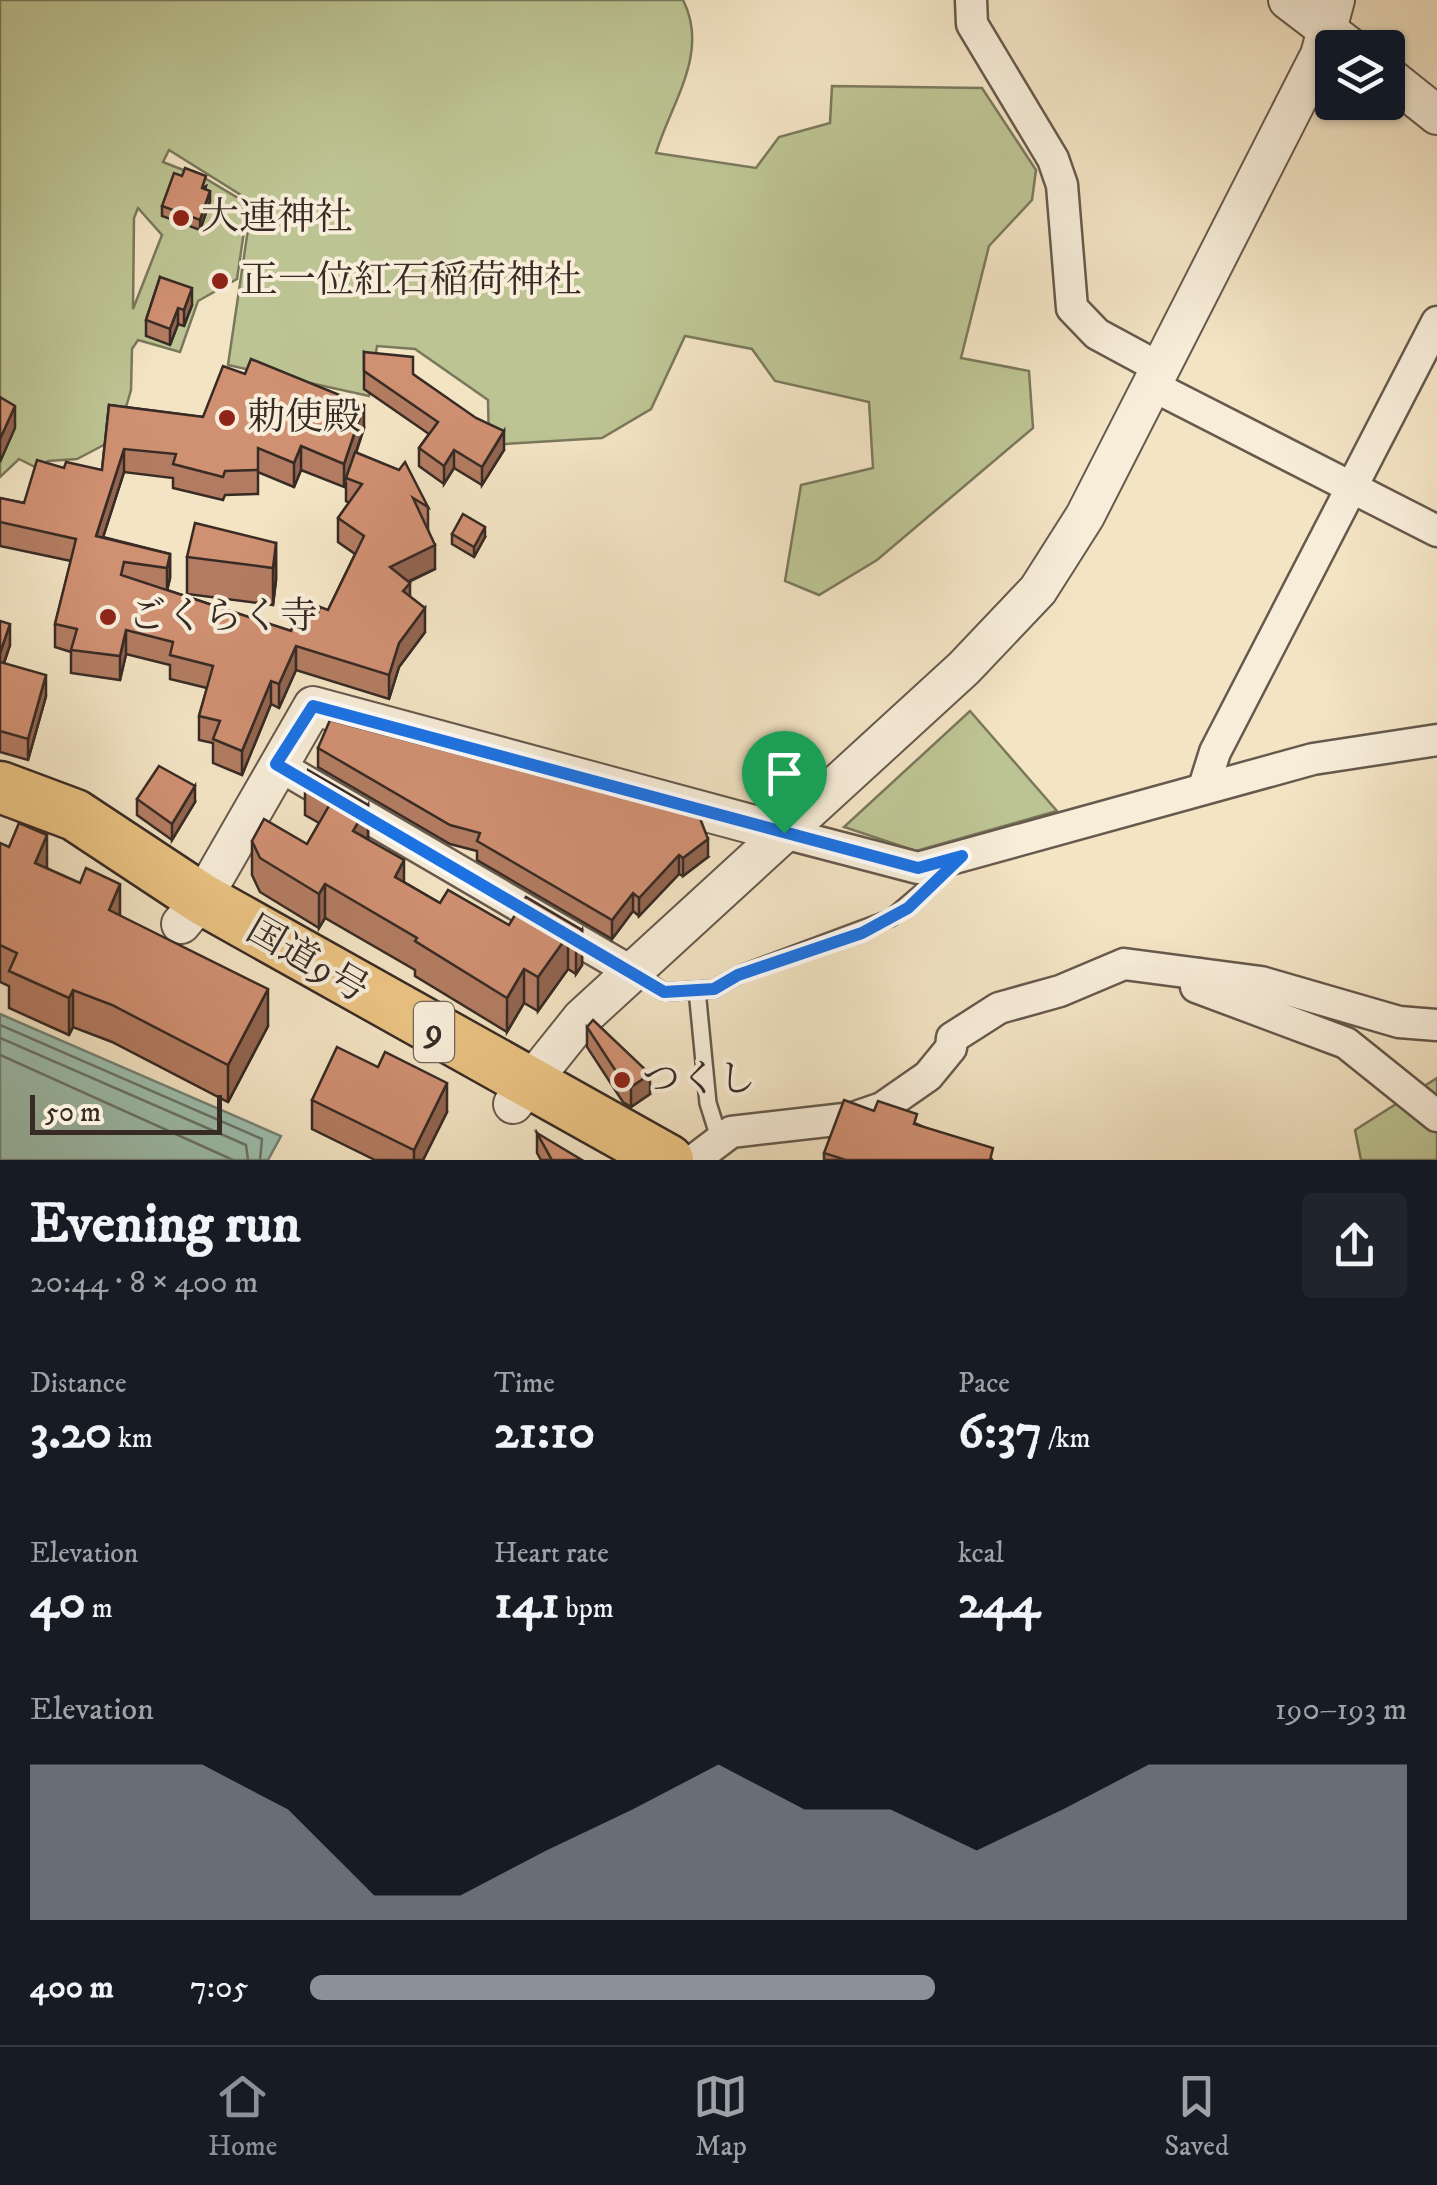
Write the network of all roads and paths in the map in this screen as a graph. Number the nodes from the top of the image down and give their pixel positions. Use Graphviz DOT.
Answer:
graph roads {
  1 [pos="971,0"];
  2 [pos="1288,0"];
  3 [pos="1338,26"];
  4 [pos="1405,90"];
  5 [pos="1437,115"];
  6 [pos="1437,322"];
  7 [pos="1156,377"];
  8 [pos="1352,488"];
  9 [pos="1437,531"];
  10 [pos="1437,740"];
  11 [pos="276,764"];
  12 [pos="1204,787"];
  13 [pos="0,788"];
  14 [pos="0,821"];
  15 [pos="784,833"];
  16 [pos="962,856"];
  17 [pos="192,911"];
  18 [pos="1199,971"];
  19 [pos="632,972"];
  20 [pos="698,990"];
  21 [pos="1437,1025"];
  22 [pos="521,1092"];
  23 [pos="1437,1116"];
  24 [pos="718,1138"];
  25 [pos="616,1160"];
  26 [pos="668,1160"];
  27 [pos="694,1160"];
  1 -- 7 [label="street"];
  2 -- 3 [label="street"];
  3 -- 7 [label="street"];
  4 -- 5 [label="street"];
  6 -- 8 [label="street"];
  7 -- 8 [label="street"];
  7 -- 15 [label="street"];
  8 -- 9 [label="street"];
  8 -- 12 [label="street"];
  10 -- 12 [label="street"];
  11 -- 15 [label="street"];
  11 -- 17 [label="street"];
  11 -- 19 [label="street"];
  12 -- 16 [label="street"];
  13 -- 17 [label="highway, 国道9号 / 9"];
  14 -- 17 [label="highway, 国道9号 / 9"];
  15 -- 16 [label="street"];
  15 -- 19 [label="street"];
  16 -- 20 [label="lane"];
  17 -- 22 [label="highway, 国道9号 / 9"];
  18 -- 21 [label="street"];
  18 -- 23 [label="street"];
  18 -- 24 [label="street"];
  19 -- 20 [label="lane"];
  19 -- 22 [label="street"];
  20 -- 24 [label="lane"];
  22 -- 25 [label="highway, 国道9号 / 9"];
  22 -- 26 [label="highway, 国道9号 / 9"];
  24 -- 27 [label="street"];
}
